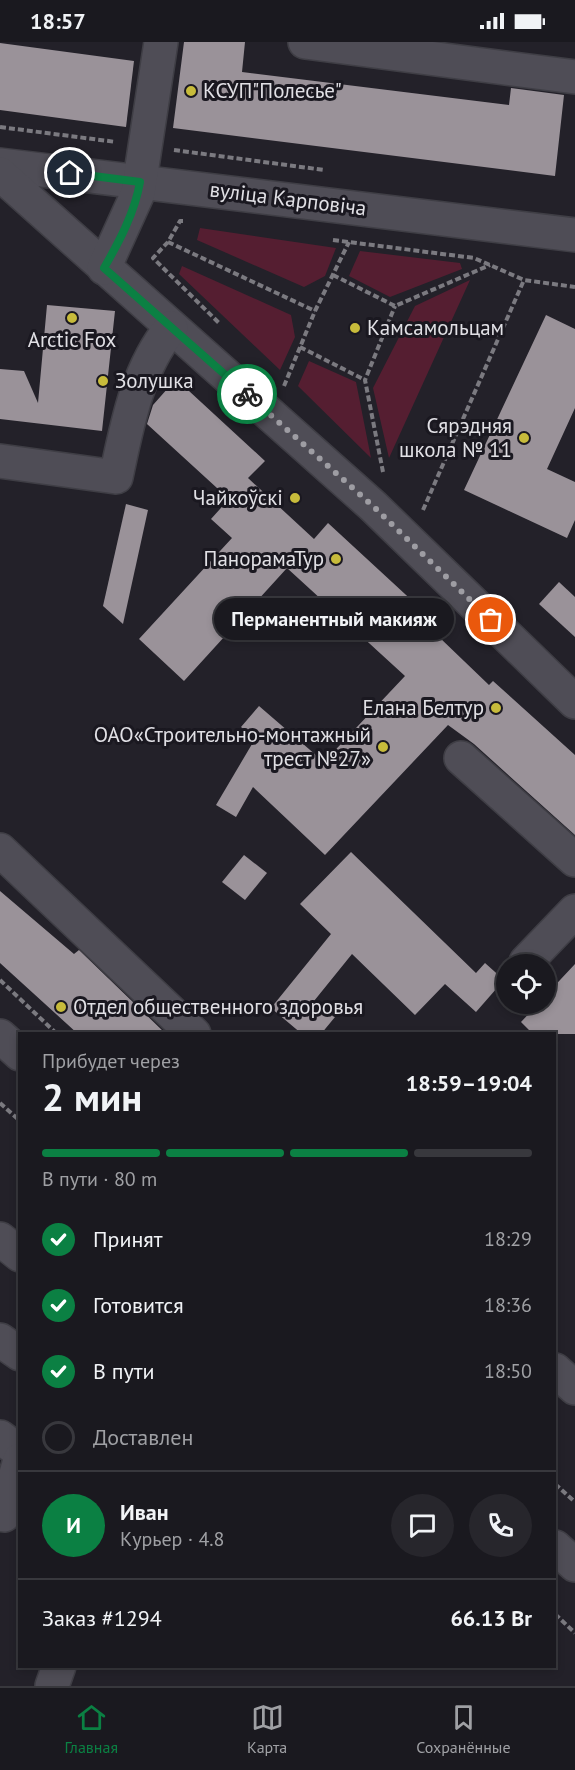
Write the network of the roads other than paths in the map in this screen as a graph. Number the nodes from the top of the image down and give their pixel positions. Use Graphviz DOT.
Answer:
graph roads {
  1 [pos="161,42"];
  2 [pos="305,42"];
  3 [pos="575,77"];
  4 [pos="0,165"];
  5 [pos="0,174"];
  6 [pos="140,182"];
  7 [pos="575,235"];
  8 [pos="104,268"];
  9 [pos="171,328"];
  10 [pos="0,461"];
  11 [pos="575,702"];
  12 [pos="461,758"];
  13 [pos="0,849"];
  14 [pos="575,860"];
  15 [pos="575,911"];
  16 [pos="534,954"];
  17 [pos="192,1032"];
  18 [pos="0,1036"];
  19 [pos="18,1052"];
  20 [pos="0,1239"];
  21 [pos="18,1253"];
  22 [pos="0,1340"];
  23 [pos="18,1353"];
  24 [pos="556,1371"];
  25 [pos="575,1388"];
  26 [pos="0,1437"];
  27 [pos="18,1450"];
  28 [pos="18,1467"];
  29 [pos="4,1515"];
  30 [pos="556,1548"];
  31 [pos="575,1566"];
  32 [pos="58,1668"];
  33 [pos="52,1686"];
  1 -- 6 [label="street"];
  2 -- 3 [label="street"];
  4 -- 6 [label="street, вуліца Карповіча"];
  5 -- 8 [label="street"];
  6 -- 7 [label="street, вуліца Карповіча"];
  6 -- 8 [label="street"];
  8 -- 9 [label="street"];
  9 -- 10 [label="street"];
  9 -- 11 [label="street"];
  12 -- 14 [label="street"];
  13 -- 17 [label="street"];
  15 -- 16 [label="street"];
  18 -- 19 [label="street"];
  20 -- 21 [label="street"];
  22 -- 23 [label="street"];
  24 -- 25 [label="street"];
  26 -- 27 [label="street"];
  28 -- 29 [label="street"];
  30 -- 31 [label="street"];
  32 -- 33 [label="street"];
}
